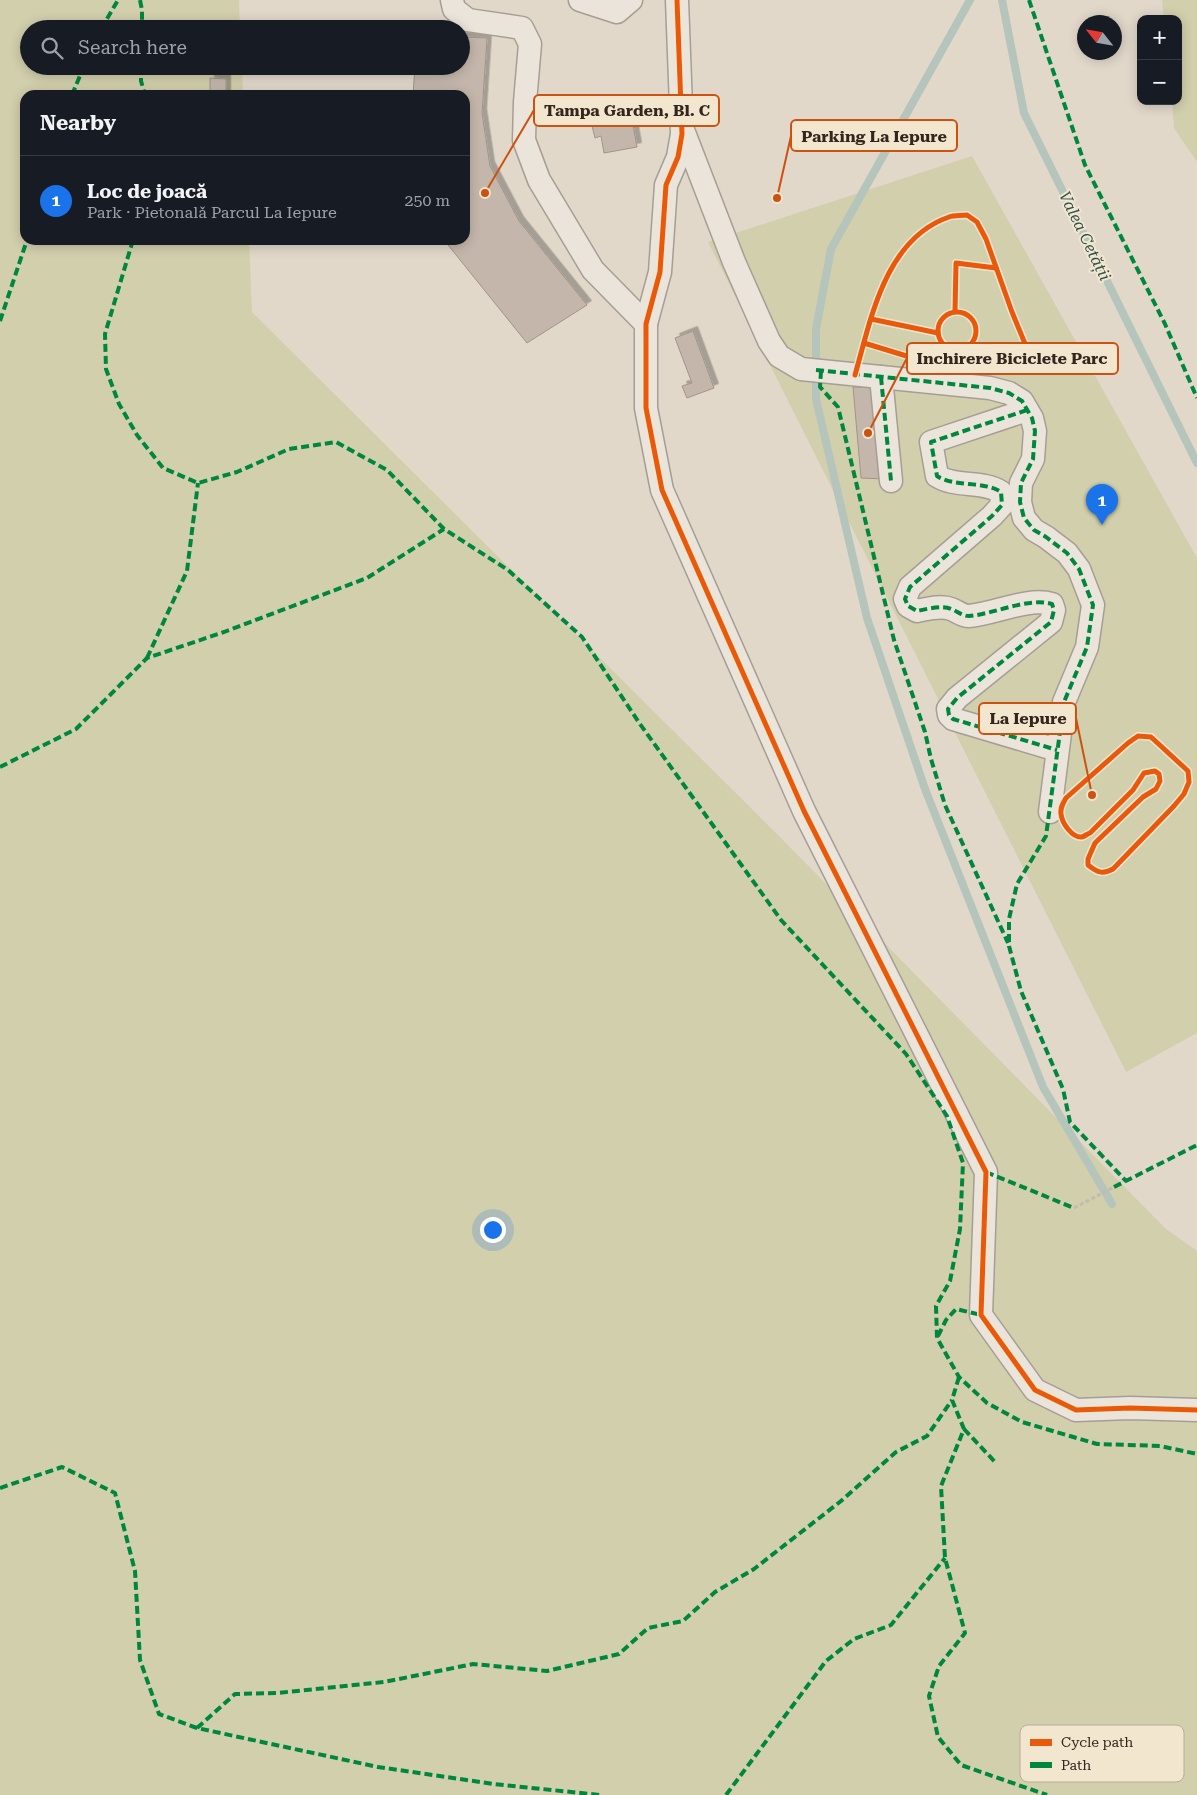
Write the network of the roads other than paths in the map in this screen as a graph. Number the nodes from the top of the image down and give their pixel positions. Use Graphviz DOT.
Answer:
graph roads {
  1 [pos="452,0"];
  2 [pos="580,0"];
  3 [pos="631,0"];
  4 [pos="677,0"];
  5 [pos="468,20"];
  6 [pos="470,20"];
  7 [pos="682,126"];
  8 [pos="646,324"];
  9 [pos="881,377"];
  10 [pos="1027,410"];
  11 [pos="891,481"];
  12 [pos="1057,750"];
  13 [pos="1050,812"];
  14 [pos="1197,1410"];
  1 -- 5 [label="street"];
  2 -- 3 [label="street"];
  4 -- 7 [label="street"];
  6 -- 8 [label="street"];
  7 -- 8 [label="street"];
  7 -- 9 [label="street"];
  8 -- 14 [label="street"];
  9 -- 10 [label="street"];
  9 -- 11 [label="street"];
  10 -- 12 [label="street"];
  10 -- 12 [label="street"];
  12 -- 13 [label="street"];
}
